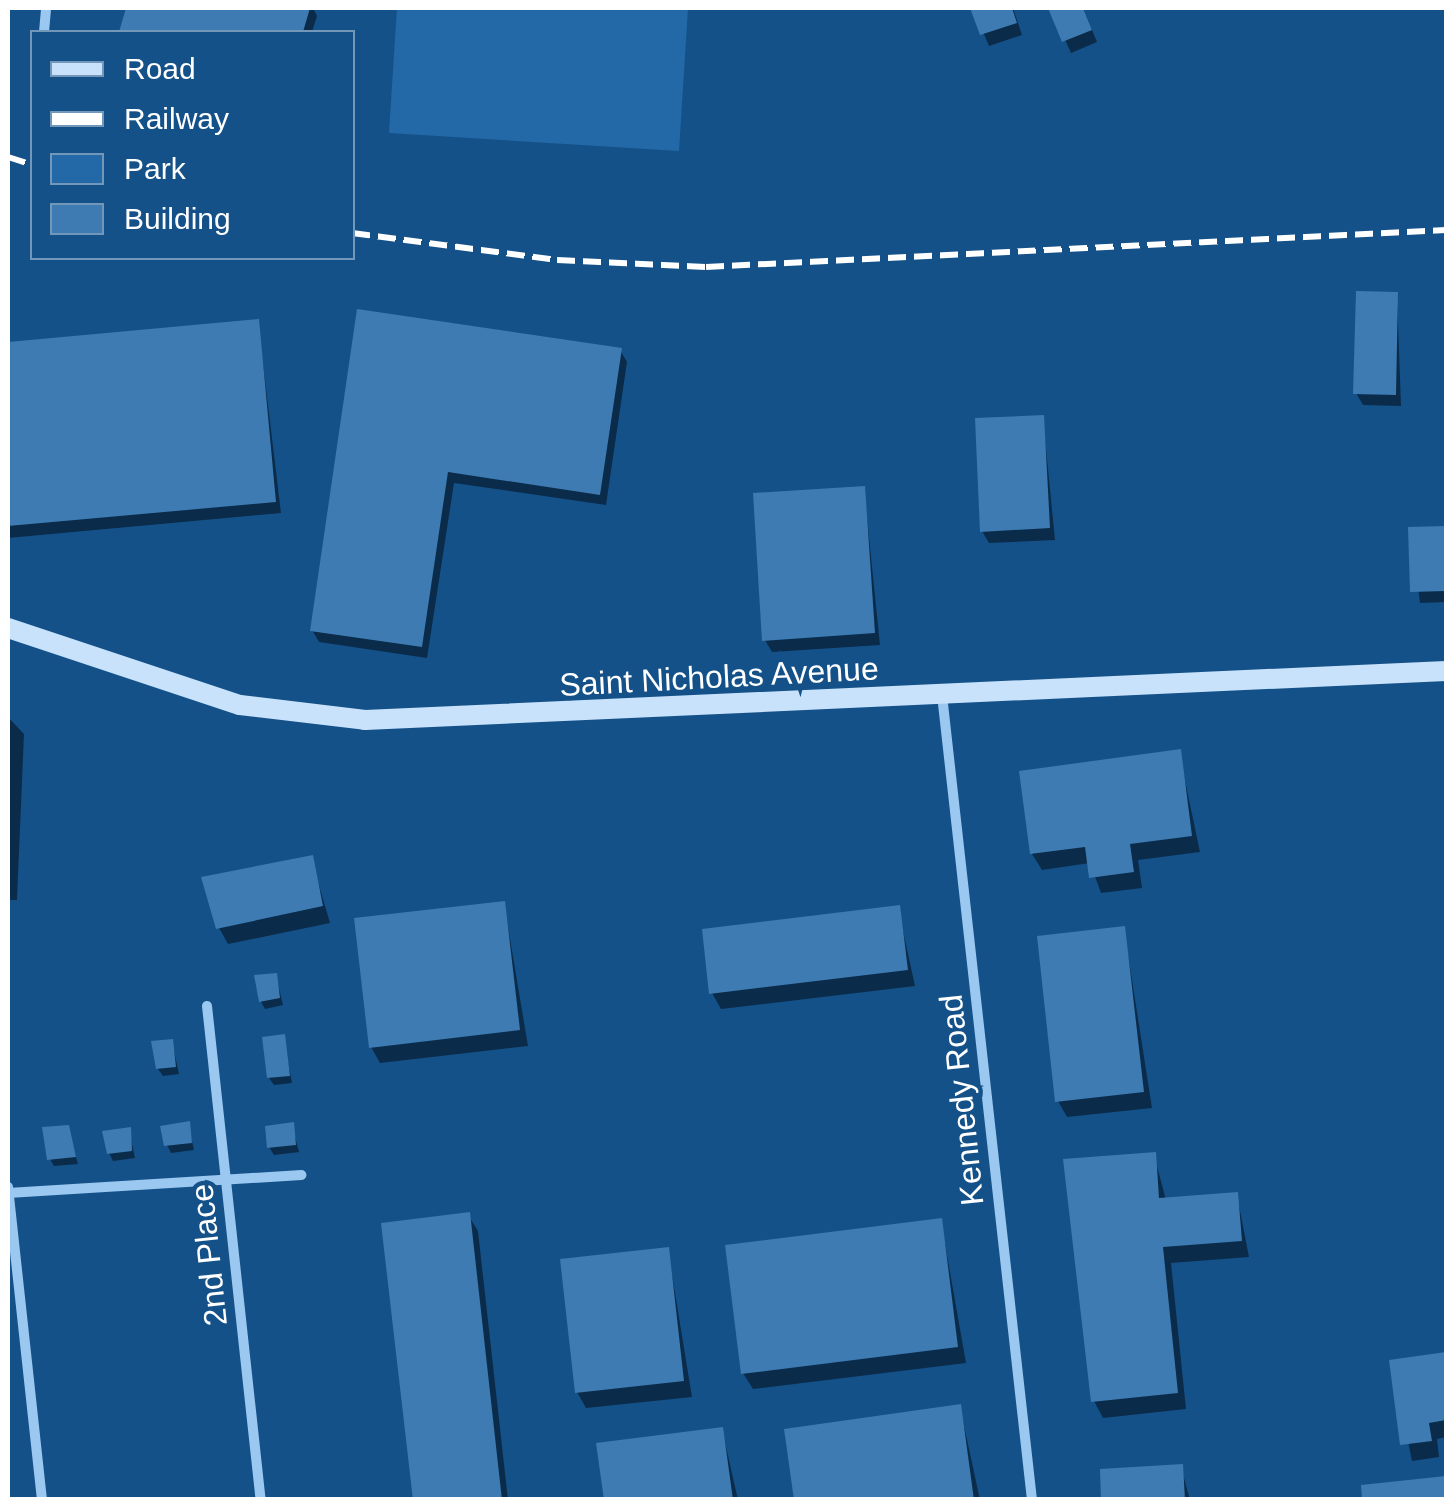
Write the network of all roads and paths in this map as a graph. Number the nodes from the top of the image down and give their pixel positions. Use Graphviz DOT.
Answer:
graph roads {
  1 [pos="8,628"];
  2 [pos="1446,672"];
  3 [pos="942,695"];
  4 [pos="207,1006"];
  5 [pos="301,1175"];
  6 [pos="226,1182"];
  7 [pos="8,1191"];
  8 [pos="42,1500"];
  9 [pos="261,1500"];
  10 [pos="1032,1500"];
  1 -- 3 [label="street, Saint Nicholas Avenue"];
  2 -- 3 [label="street, Saint Nicholas Avenue"];
  3 -- 10 [label="street, Kennedy Road"];
  4 -- 6 [label="street, 2nd Place"];
  5 -- 6 [label="street"];
  6 -- 7 [label="street"];
  6 -- 9 [label="street, 2nd Place"];
  7 -- 8 [label="street"];
}
